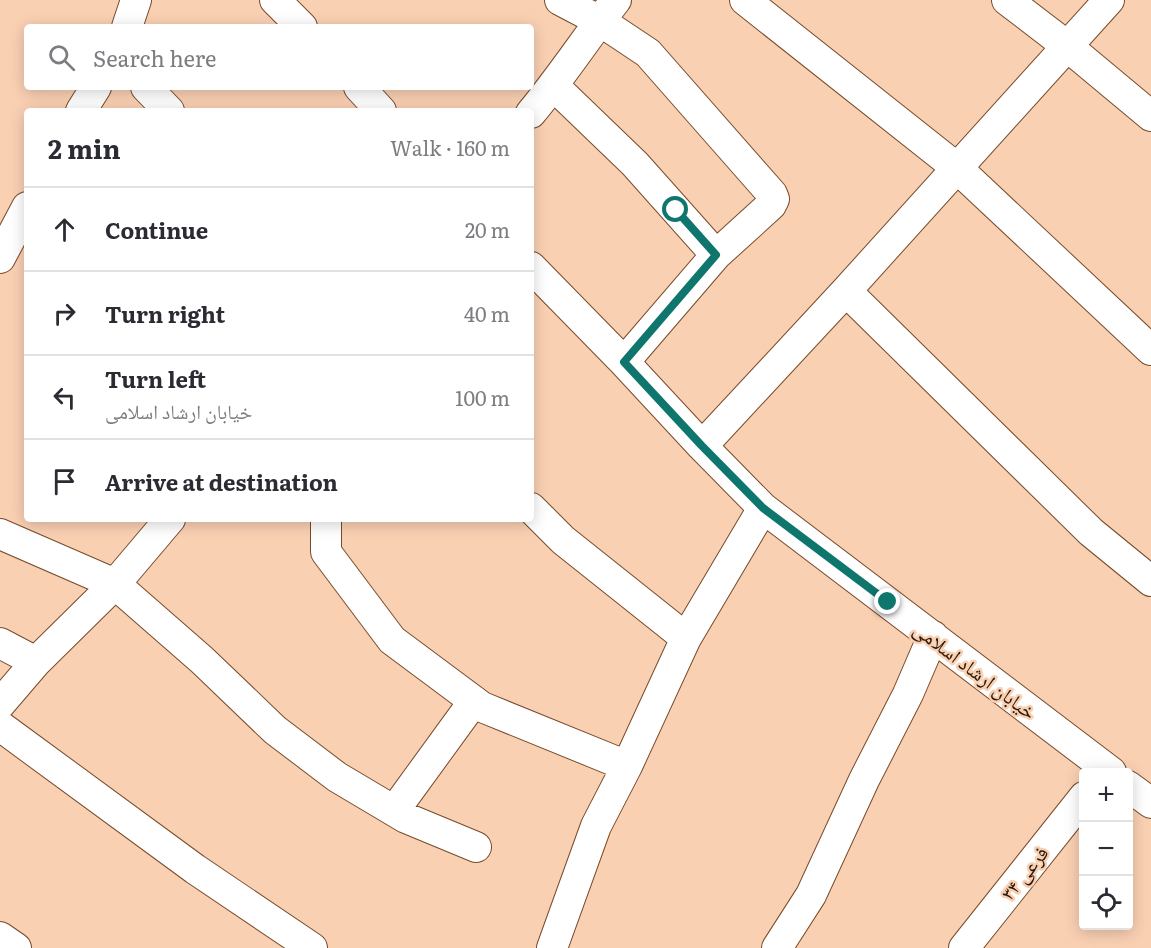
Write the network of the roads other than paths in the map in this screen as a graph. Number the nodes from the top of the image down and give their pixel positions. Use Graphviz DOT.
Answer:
graph roads {
  1 [pos="136,0"];
  2 [pos="275,0"];
  3 [pos="560,0"];
  4 [pos="745,0"];
  5 [pos="1007,0"];
  6 [pos="1109,0"];
  7 [pos="608,10"];
  8 [pos="128,24"];
  9 [pos="299,24"];
  10 [pos="1068,46"];
  11 [pos="554,86"];
  12 [pos="94,90"];
  13 [pos="149,90"];
  14 [pos="362,90"];
  15 [pos="83,108"];
  16 [pos="166,108"];
  17 [pos="378,108"];
  18 [pos="534,109"];
  19 [pos="1151,116"];
  20 [pos="957,168"];
  21 [pos="24,213"];
  22 [pos="716,255"];
  23 [pos="0,258"];
  24 [pos="534,270"];
  25 [pos="846,291"];
  26 [pos="1151,350"];
  27 [pos="624,362"];
  28 [pos="702,446"];
  29 [pos="763,508"];
  30 [pos="534,510"];
  31 [pos="167,522"];
  32 [pos="326,522"];
  33 [pos="0,534"];
  34 [pos="1151,581"];
  35 [pos="115,584"];
  36 [pos="933,636"];
  37 [pos="686,638"];
  38 [pos="0,643"];
  39 [pos="36,662"];
  40 [pos="474,701"];
  41 [pos="0,704"];
  42 [pos="0,726"];
  43 [pos="627,766"];
  44 [pos="1103,768"];
  45 [pos="1133,790"];
  46 [pos="1079,802"];
  47 [pos="1151,803"];
  48 [pos="394,811"];
  49 [pos="476,847"];
  50 [pos="0,938"];
  51 [pos="16,948"];
  52 [pos="312,948"];
  53 [pos="552,948"];
  54 [pos="777,948"];
  55 [pos="964,948"];
  1 -- 8 [label="street"];
  2 -- 9 [label="street"];
  3 -- 7 [label="street"];
  4 -- 20 [label="street"];
  5 -- 10 [label="street"];
  6 -- 10 [label="street"];
  7 -- 11 [label="street"];
  7 -- 22 [label="street"];
  10 -- 19 [label="street"];
  10 -- 20 [label="street"];
  11 -- 18 [label="street"];
  11 -- 22 [label="street"];
  12 -- 15 [label="street"];
  13 -- 16 [label="street"];
  14 -- 17 [label="street"];
  20 -- 25 [label="street"];
  20 -- 26 [label="street"];
  21 -- 23 [label="street"];
  22 -- 27 [label="street"];
  24 -- 27 [label="street, خیابان ارشاد اسلامی"];
  25 -- 28 [label="street"];
  25 -- 34 [label="street"];
  27 -- 28 [label="street, خیابان ارشاد اسلامی"];
  28 -- 29 [label="street, خیابان ارشاد اسلامی"];
  29 -- 36 [label="street, خیابان ارشاد اسلامی"];
  29 -- 37 [label="street"];
  30 -- 37 [label="street"];
  31 -- 35 [label="street"];
  32 -- 40 [label="street"];
  33 -- 35 [label="street"];
  35 -- 39 [label="street"];
  35 -- 48 [label="street"];
  36 -- 44 [label="street, خیابان ارشاد اسلامی"];
  36 -- 54 [label="street"];
  37 -- 43 [label="street"];
  38 -- 39 [label="street"];
  39 -- 41 [label="street"];
  40 -- 43 [label="street"];
  40 -- 48 [label="street"];
  42 -- 52 [label="street"];
  43 -- 53 [label="street"];
  45 -- 47 [label="street, خیابان ارشاد اسلامی"];
  46 -- 55 [label="street, فرعی ۳۴"];
  48 -- 49 [label="street"];
  50 -- 51 [label="street"];
}
